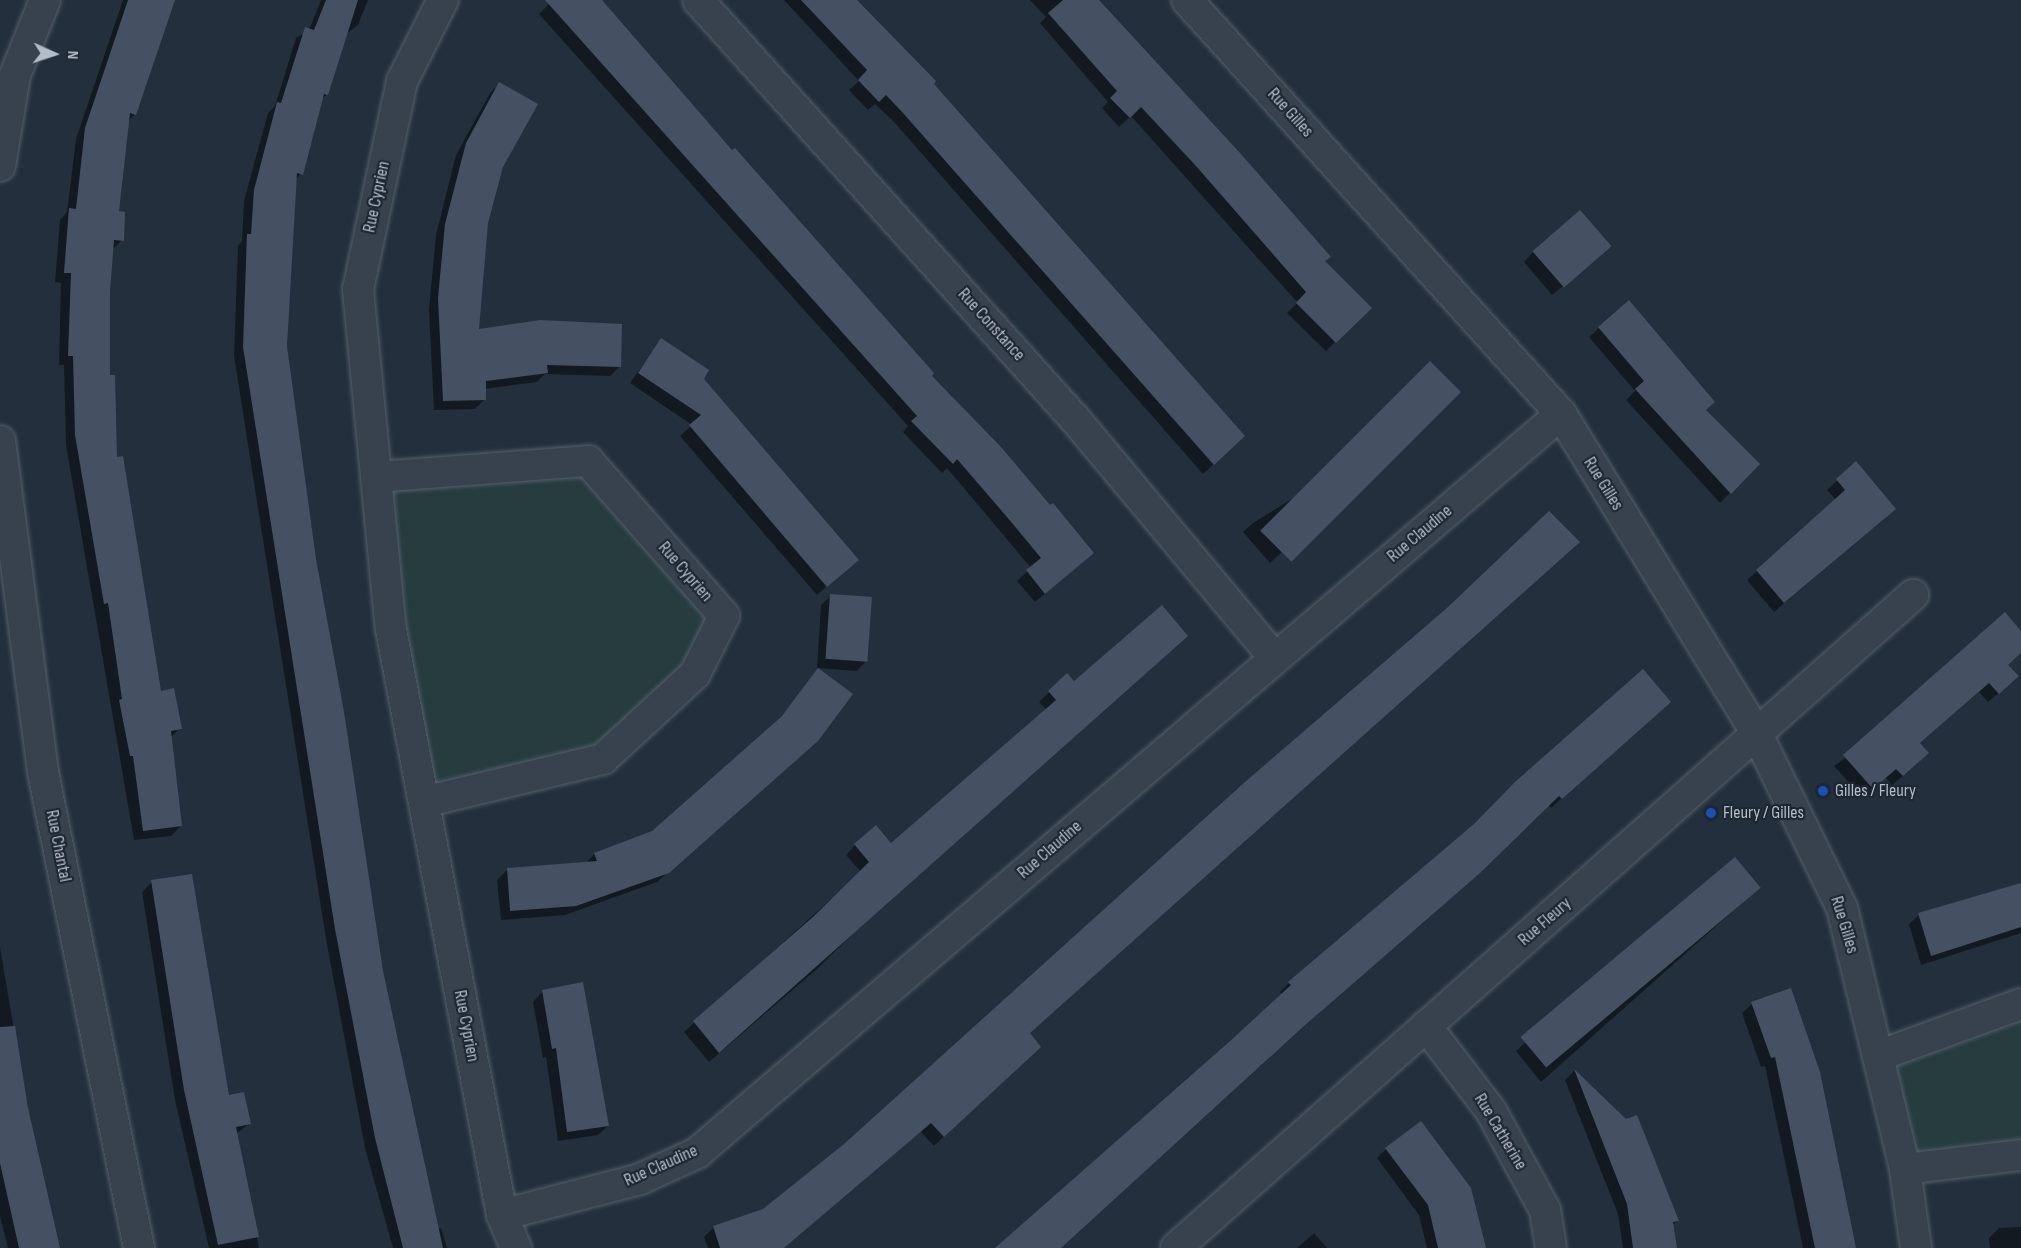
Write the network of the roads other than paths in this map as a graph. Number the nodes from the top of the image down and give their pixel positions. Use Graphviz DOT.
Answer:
graph roads {
  1 [pos="45,0"];
  2 [pos="443,0"];
  3 [pos="698,0"];
  4 [pos="1186,0"];
  5 [pos="0,166"];
  6 [pos="1561,414"];
  7 [pos="0,441"];
  8 [pos="376,477"];
  9 [pos="1913,595"];
  10 [pos="1275,658"];
  11 [pos="1758,736"];
  12 [pos="424,802"];
  13 [pos="2021,1004"];
  14 [pos="1426,1026"];
  15 [pos="1878,1056"];
  16 [pos="2021,1155"];
  17 [pos="1905,1169"];
  18 [pos="502,1215"];
  19 [pos="139,1248"];
  20 [pos="516,1248"];
  21 [pos="1176,1248"];
  22 [pos="1551,1248"];
  23 [pos="1916,1248"];
  1 -- 5 [label="street"];
  2 -- 8 [label="street, Rue Cyprien"];
  3 -- 10 [label="street, Rue Constance"];
  4 -- 6 [label="street, Rue Gilles"];
  6 -- 10 [label="street, Rue Claudine"];
  6 -- 11 [label="street, Rue Gilles"];
  7 -- 19 [label="street, Rue Chantal"];
  8 -- 12 [label="street, Rue Cyprien"];
  8 -- 12 [label="street, Rue Cyprien"];
  9 -- 11 [label="street, Rue Fleury"];
  10 -- 18 [label="street, Rue Claudine"];
  11 -- 14 [label="street, Rue Fleury"];
  11 -- 15 [label="street, Rue Gilles"];
  12 -- 18 [label="street, Rue Cyprien"];
  13 -- 15 [label="street"];
  14 -- 21 [label="street, Rue Fleury"];
  14 -- 22 [label="street, Rue Catherine"];
  15 -- 17 [label="street, Rue Gilles"];
  16 -- 17 [label="street"];
  17 -- 23 [label="street, Rue Gilles"];
  18 -- 20 [label="street, Rue Cyprien"];
}
